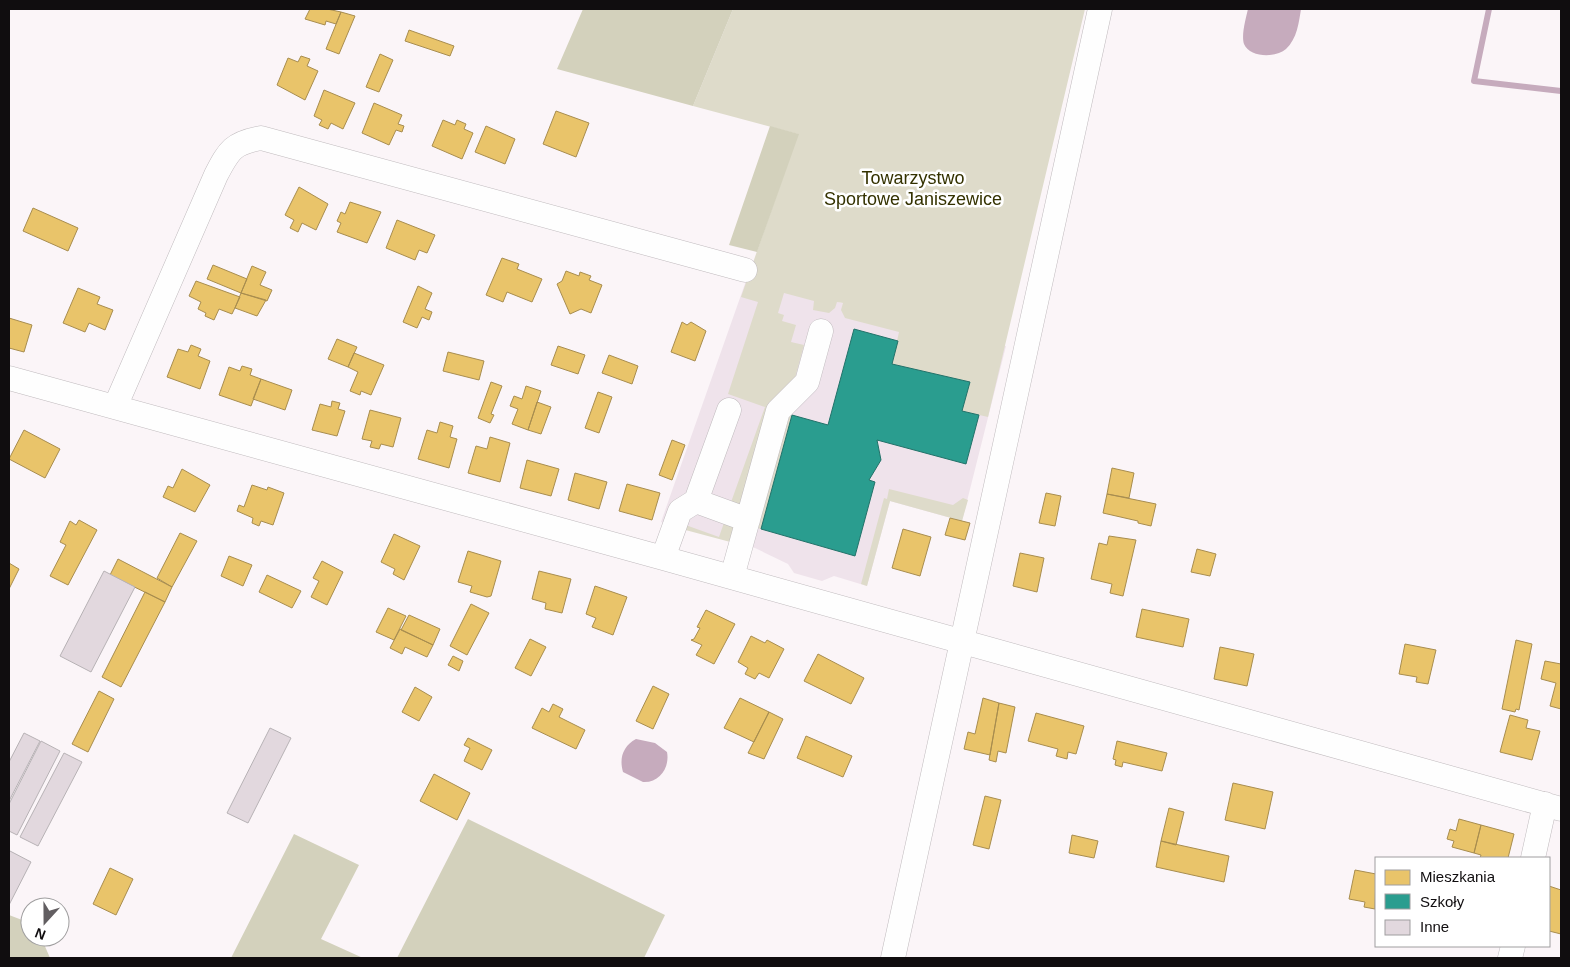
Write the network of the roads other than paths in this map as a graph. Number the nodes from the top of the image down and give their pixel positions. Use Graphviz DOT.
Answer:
graph roads {
  1 [pos="1100,9"];
  2 [pos="745,270"];
  3 [pos="821,331"];
  4 [pos="9,378"];
  5 [pos="115,407"];
  6 [pos="729,410"];
  7 [pos="696,501"];
  8 [pos="748,520"];
  9 [pos="663,558"];
  10 [pos="732,577"];
  11 [pos="961,641"];
  12 [pos="1553,806"];
  13 [pos="1533,857"];
  14 [pos="893,958"];
  1 -- 11 [label="street"];
  2 -- 5 [label="street"];
  3 -- 8 [label="street"];
  4 -- 5 [label="street"];
  5 -- 9 [label="street"];
  6 -- 7 [label="street"];
  7 -- 8 [label="street"];
  7 -- 9 [label="street"];
  8 -- 10 [label="street"];
  9 -- 10 [label="street"];
  10 -- 11 [label="street"];
  11 -- 12 [label="street"];
  11 -- 14 [label="street"];
  12 -- 13 [label="street"];
}
